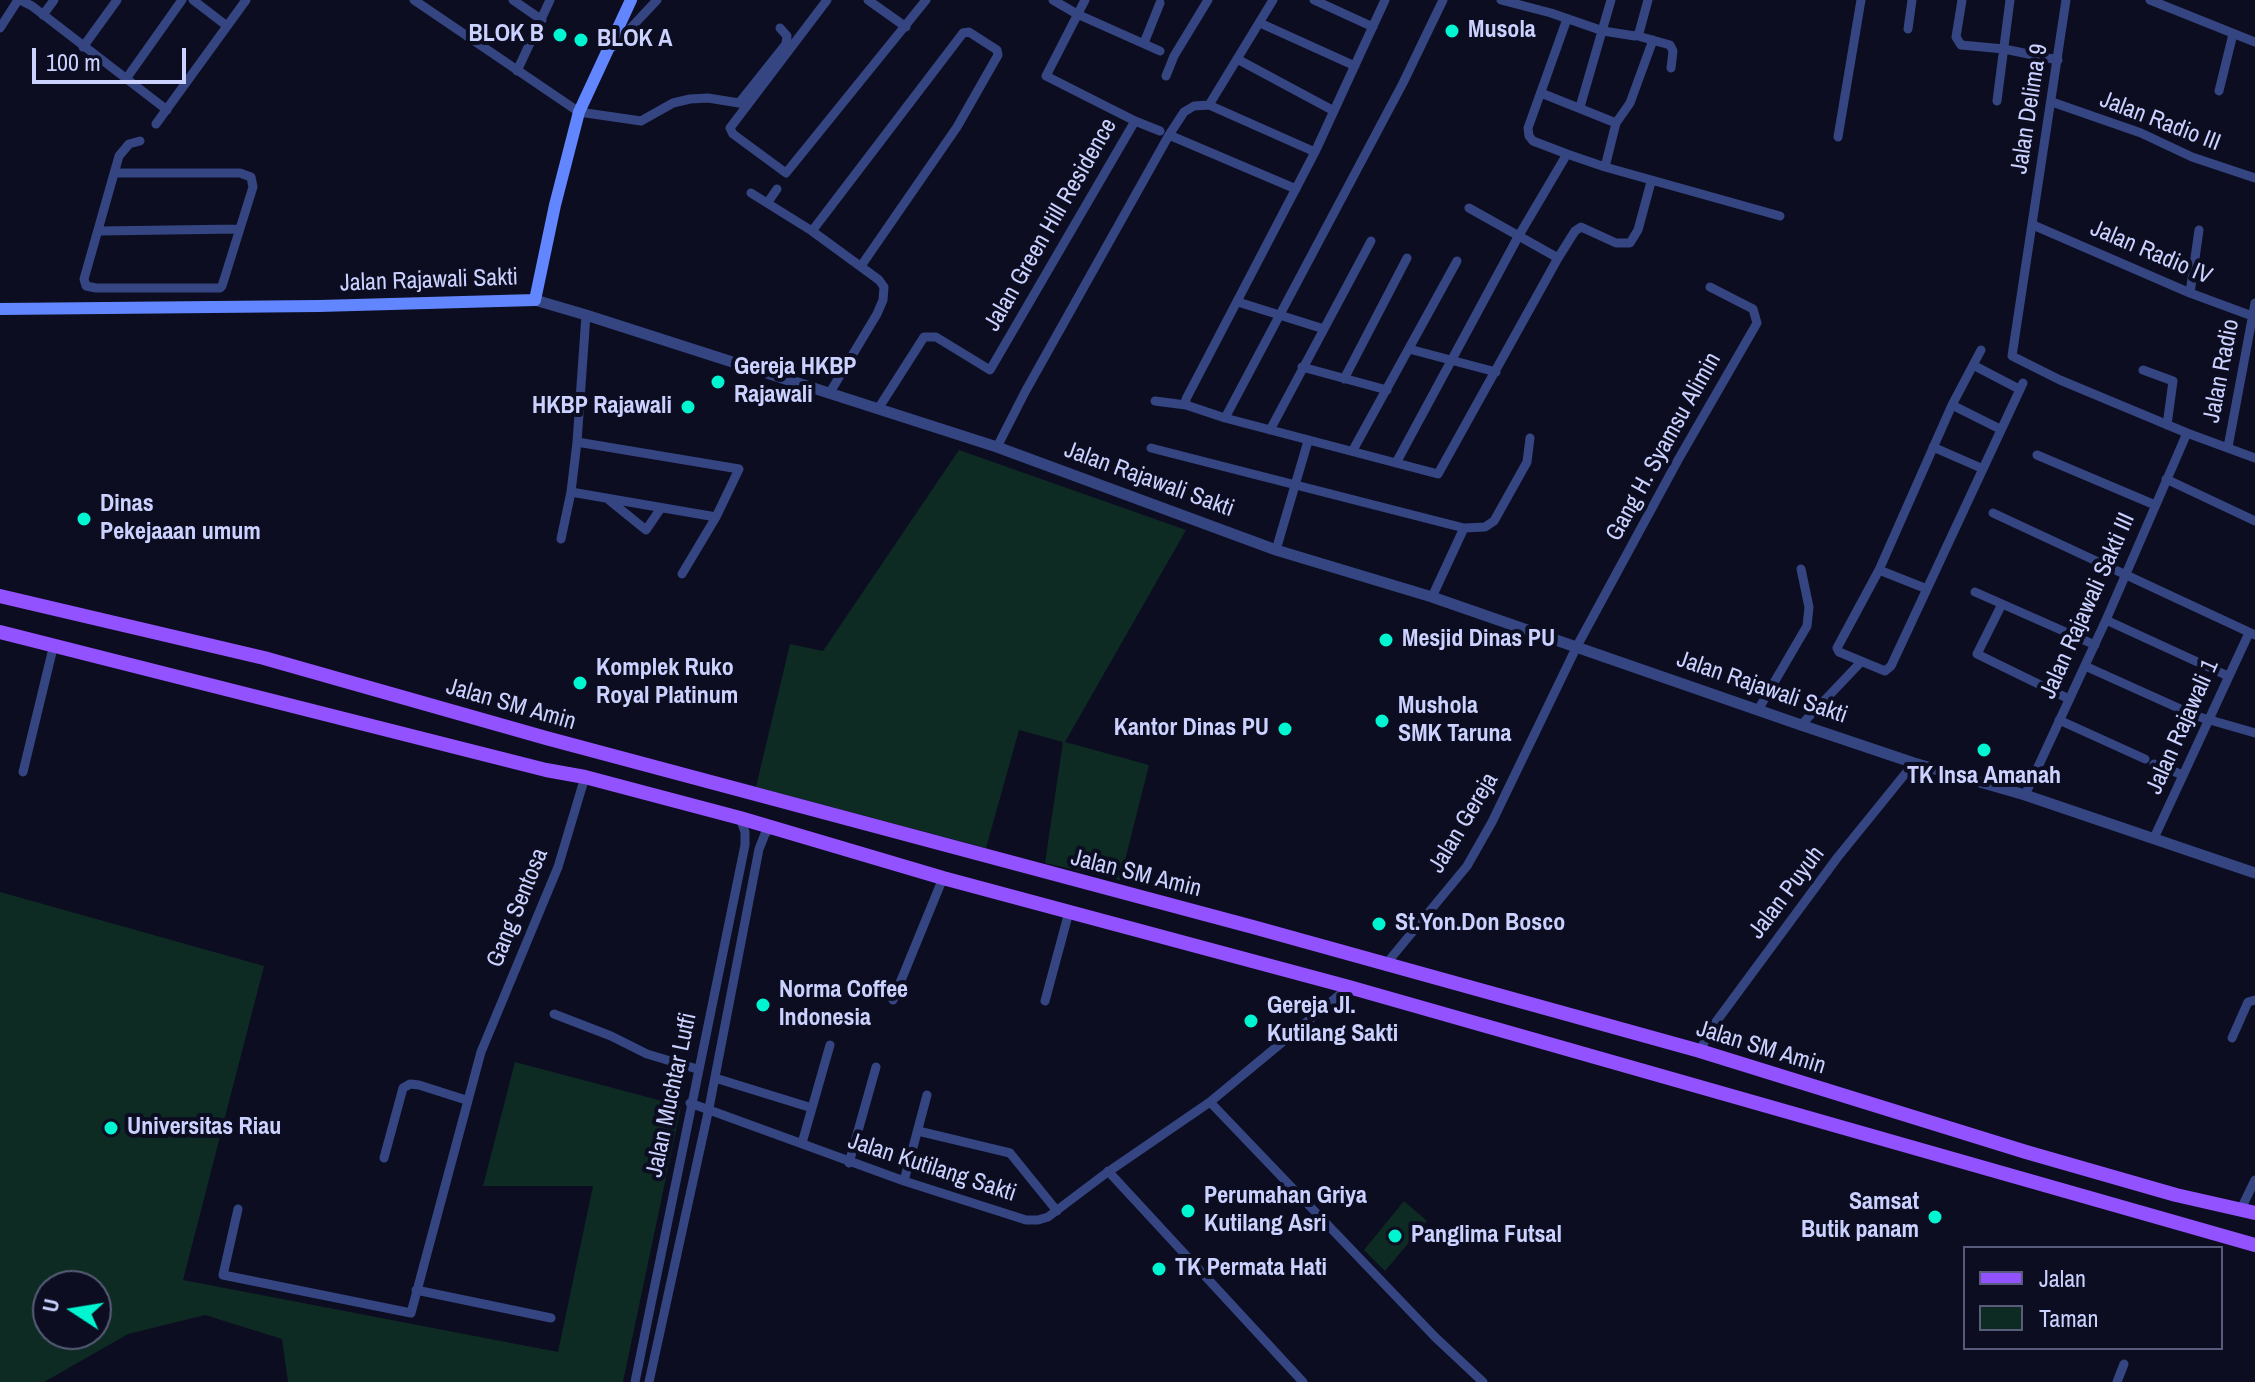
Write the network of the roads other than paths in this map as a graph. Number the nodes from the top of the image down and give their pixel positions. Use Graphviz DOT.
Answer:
graph roads {
  1 [pos="19,0"];
  2 [pos="54,0"];
  3 [pos="117,0"];
  4 [pos="182,0"];
  5 [pos="193,0"];
  6 [pos="246,0"];
  7 [pos="414,0"];
  8 [pos="513,0"];
  9 [pos="550,0"];
  10 [pos="631,0"];
  11 [pos="657,0"];
  12 [pos="827,0"];
  13 [pos="868,0"];
  14 [pos="926,0"];
  15 [pos="1053,0"];
  16 [pos="1085,0"];
  17 [pos="1208,0"];
  18 [pos="1273,0"];
  19 [pos="1314,0"];
  20 [pos="1385,0"];
  21 [pos="1443,0"];
  22 [pos="1501,0"];
  23 [pos="1611,0"];
  24 [pos="1648,0"];
  25 [pos="1861,0"];
  26 [pos="1912,0"];
  27 [pos="1962,0"];
  28 [pos="2010,0"];
  29 [pos="2066,0"];
  30 [pos="2150,0"];
  31 [pos="1160,3"];
  32 [pos="1077,14"];
  33 [pos="43,15"];
  34 [pos="1567,19"];
  35 [pos="542,20"];
  36 [pos="1260,23"];
  37 [pos="227,26"];
  38 [pos="906,27"];
  39 [pos="1373,27"];
  40 [pos="0,28"];
  41 [pos="780,28"];
  42 [pos="1908,29"];
  43 [pos="1603,31"];
  44 [pos="2233,34"];
  45 [pos="1638,36"];
  46 [pos="1653,40"];
  47 [pos="2255,42"];
  48 [pos="1144,43"];
  49 [pos="83,47"];
  50 [pos="2004,49"];
  51 [pos="1160,51"];
  52 [pos="608,52"];
  53 [pos="1239,60"];
  54 [pos="2058,60"];
  55 [pos="1355,66"];
  56 [pos="1671,68"];
  57 [pos="517,71"];
  58 [pos="1166,76"];
  59 [pos="126,79"];
  60 [pos="2219,91"];
  61 [pos="1541,93"];
  62 [pos="1997,101"];
  63 [pos="2052,102"];
  64 [pos="1209,105"];
  65 [pos="1580,107"];
  66 [pos="167,110"];
  67 [pos="1334,111"];
  68 [pos="579,112"];
  69 [pos="1135,121"];
  70 [pos="1616,123"];
  71 [pos="156,124"];
  72 [pos="1165,133"];
  73 [pos="1838,137"];
  74 [pos="140,141"];
  75 [pos="1315,152"];
  76 [pos="1567,154"];
  77 [pos="1605,167"];
  78 [pos="115,173"];
  79 [pos="2255,178"];
  80 [pos="1651,182"];
  81 [pos="777,189"];
  82 [pos="1296,189"];
  83 [pos="751,193"];
  84 [pos="768,202"];
  85 [pos="1469,208"];
  86 [pos="1780,216"];
  87 [pos="2033,225"];
  88 [pos="238,229"];
  89 [pos="2199,230"];
  90 [pos="100,231"];
  91 [pos="812,231"];
  92 [pos="1518,237"];
  93 [pos="1371,241"];
  94 [pos="1407,258"];
  95 [pos="1558,258"];
  96 [pos="1457,261"];
  97 [pos="861,266"];
  98 [pos="1710,287"];
  99 [pos="163,288"];
  100 [pos="2190,293"];
  101 [pos="535,300"];
  102 [pos="1238,302"];
  103 [pos="2255,303"];
  104 [pos="164,308"];
  105 [pos="0,309"];
  106 [pos="586,315"];
  107 [pos="1279,316"];
  108 [pos="2254,316"];
  109 [pos="1324,329"];
  110 [pos="1409,349"];
  111 [pos="1981,350"];
  112 [pos="2251,354"];
  113 [pos="1451,362"];
  114 [pos="1973,365"];
  115 [pos="1302,367"];
  116 [pos="2143,370"];
  117 [pos="1496,372"];
  118 [pos="1344,379"];
  119 [pos="1387,390"];
  120 [pos="829,394"];
  121 [pos="1155,401"];
  122 [pos="1186,405"];
  123 [pos="1952,405"];
  124 [pos="878,409"];
  125 [pos="1225,418"];
  126 [pos="2167,425"];
  127 [pos="2000,429"];
  128 [pos="1270,430"];
  129 [pos="2187,433"];
  130 [pos="1530,438"];
  131 [pos="1308,441"];
  132 [pos="577,442"];
  133 [pos="997,447"];
  134 [pos="1933,447"];
  135 [pos="2228,447"];
  136 [pos="1151,448"];
  137 [pos="1353,450"];
  138 [pos="2037,455"];
  139 [pos="2255,458"];
  140 [pos="1396,463"];
  141 [pos="1981,468"];
  142 [pos="1438,474"];
  143 [pos="1449,477"];
  144 [pos="2166,479"];
  145 [pos="1294,485"];
  146 [pos="571,492"];
  147 [pos="606,498"];
  148 [pos="2155,505"];
  149 [pos="661,508"];
  150 [pos="1993,513"];
  151 [pos="716,517"];
  152 [pos="2255,521"];
  153 [pos="1464,528"];
  154 [pos="561,539"];
  155 [pos="1276,550"];
  156 [pos="1801,569"];
  157 [pos="1879,570"];
  158 [pos="682,574"];
  159 [pos="2124,575"];
  160 [pos="1927,589"];
  161 [pos="1975,592"];
  162 [pos="0,596"];
  163 [pos="1432,597"];
  164 [pos="2002,604"];
  165 [pos="2106,620"];
  166 [pos="0,632"];
  167 [pos="2252,634"];
  168 [pos="54,644"];
  169 [pos="2095,645"];
  170 [pos="1577,646"];
  171 [pos="1978,654"];
  172 [pos="1860,663"];
  173 [pos="1973,665"];
  174 [pos="2085,666"];
  175 [pos="2228,676"];
  176 [pos="2069,699"];
  177 [pos="1758,710"];
  178 [pos="2209,719"];
  179 [pos="2059,720"];
  180 [pos="1801,725"];
  181 [pos="2255,733"];
  182 [pos="1914,763"];
  183 [pos="23,772"];
  184 [pos="2183,775"];
  185 [pos="585,777"];
  186 [pos="2025,795"];
  187 [pos="740,818"];
  188 [pos="772,826"];
  189 [pos="2154,838"];
  190 [pos="920,840"];
  191 [pos="914,869"];
  192 [pos="2255,873"];
  193 [pos="943,878"];
  194 [pos="1069,912"];
  195 [pos="1386,964"];
  196 [pos="1349,987"];
  197 [pos="893,1000"];
  198 [pos="2255,1000"];
  199 [pos="1045,1001"];
  200 [pos="554,1014"];
  201 [pos="2232,1038"];
  202 [pos="830,1045"];
  203 [pos="1700,1051"];
  204 [pos="876,1067"];
  205 [pos="697,1069"];
  206 [pos="715,1078"];
  207 [pos="927,1095"];
  208 [pos="466,1100"];
  209 [pos="1210,1102"];
  210 [pos="690,1103"];
  211 [pos="709,1108"];
  212 [pos="812,1108"];
  213 [pos="918,1131"];
  214 [pos="802,1143"];
  215 [pos="384,1158"];
  216 [pos="849,1163"];
  217 [pos="1108,1171"];
  218 [pos="2255,1180"];
  219 [pos="904,1181"];
  220 [pos="2176,1195"];
  221 [pos="238,1209"];
  222 [pos="1057,1211"];
  223 [pos="2248,1211"];
  224 [pos="2178,1222"];
  225 [pos="2255,1245"];
  226 [pos="416,1290"];
  227 [pos="551,1318"];
  228 [pos="2124,1364"];
  229 [pos="635,1382"];
  230 [pos="649,1382"];
  231 [pos="1303,1382"];
  232 [pos="1483,1382"];
  233 [pos="2117,1382"];
  1 -- 33 [label="street"];
  1 -- 40 [label="street"];
  2 -- 33 [label="street"];
  3 -- 49 [label="street"];
  4 -- 59 [label="street"];
  5 -- 37 [label="street"];
  6 -- 37 [label="street"];
  7 -- 57 [label="street"];
  8 -- 35 [label="street"];
  9 -- 35 [label="street"];
  10 -- 52 [label="main road"];
  11 -- 52 [label="street"];
  12 -- 38 [label="street"];
  13 -- 38 [label="street"];
  14 -- 38 [label="street"];
  15 -- 32 [label="street"];
  16 -- 32 [label="street, Jalan Green Hill Residence"];
  17 -- 58 [label="street"];
  18 -- 36 [label="street"];
  19 -- 39 [label="street"];
  20 -- 39 [label="street"];
  21 -- 107 [label="street"];
  22 -- 34 [label="street"];
  23 -- 43 [label="street"];
  24 -- 45 [label="street"];
  25 -- 73 [label="street"];
  26 -- 42 [label="street"];
  27 -- 50 [label="street"];
  28 -- 50 [label="street"];
  29 -- 54 [label="street, Jalan Delima 9"];
  30 -- 44 [label="street"];
  31 -- 48 [label="street"];
  32 -- 48 [label="street"];
  32 -- 69 [label="street, Jalan Green Hill Residence"];
  33 -- 49 [label="street"];
  34 -- 43 [label="street"];
  34 -- 61 [label="street"];
  35 -- 57 [label="street"];
  36 -- 53 [label="street"];
  36 -- 55 [label="street"];
  37 -- 66 [label="street"];
  39 -- 55 [label="street"];
  41 -- 68 [label="street"];
  43 -- 45 [label="street"];
  43 -- 65 [label="street"];
  44 -- 47 [label="street"];
  44 -- 60 [label="street"];
  45 -- 46 [label="street"];
  46 -- 56 [label="street"];
  46 -- 70 [label="street"];
  48 -- 51 [label="street"];
  49 -- 59 [label="street"];
  50 -- 54 [label="street"];
  50 -- 62 [label="street"];
  52 -- 68 [label="main road"];
  53 -- 64 [label="street"];
  53 -- 67 [label="street"];
  54 -- 63 [label="street, Jalan Delima 9"];
  55 -- 67 [label="street"];
  57 -- 68 [label="street"];
  59 -- 66 [label="street"];
  61 -- 65 [label="street"];
  61 -- 76 [label="street"];
  63 -- 79 [label="street, Jalan Radio III"];
  63 -- 87 [label="street, Jalan Delima 9"];
  64 -- 72 [label="street"];
  64 -- 75 [label="street"];
  65 -- 70 [label="street"];
  66 -- 71 [label="street"];
  67 -- 75 [label="street"];
  68 -- 101 [label="main road"];
  69 -- 72 [label="street"];
  69 -- 124 [label="street, Jalan Green Hill Residence"];
  70 -- 77 [label="street"];
  72 -- 82 [label="street"];
  72 -- 133 [label="street"];
  74 -- 78 [label="street"];
  75 -- 82 [label="street"];
  76 -- 77 [label="street"];
  76 -- 92 [label="street"];
  77 -- 80 [label="street"];
  78 -- 88 [label="street"];
  78 -- 90 [label="street"];
  80 -- 86 [label="street"];
  80 -- 95 [label="street"];
  81 -- 84 [label="street"];
  82 -- 102 [label="street"];
  83 -- 84 [label="street"];
  84 -- 91 [label="street"];
  85 -- 92 [label="street"];
  87 -- 100 [label="street, Jalan Radio IV"];
  87 -- 126 [label="street, Jalan Delima 9"];
  88 -- 90 [label="street"];
  88 -- 99 [label="street"];
  89 -- 100 [label="street"];
  90 -- 99 [label="street"];
  91 -- 97 [label="street"];
  91 -- 97 [label="street"];
  92 -- 95 [label="street"];
  92 -- 113 [label="street"];
  93 -- 109 [label="street"];
  94 -- 118 [label="street"];
  95 -- 117 [label="street"];
  96 -- 110 [label="street"];
  97 -- 120 [label="street"];
  98 -- 170 [label="street, Gang H. Syamsu Alimin"];
  99 -- 104 [label="street"];
  100 -- 108 [label="street, Jalan Radio IV"];
  101 -- 104 [label="main road, Jalan Rajawali Sakti"];
  101 -- 106 [label="street, Jalan Rajawali Sakti"];
  102 -- 107 [label="street"];
  102 -- 122 [label="street"];
  103 -- 108 [label="street, Jalan Radio"];
  104 -- 105 [label="main road, Jalan Rajawali Sakti"];
  106 -- 120 [label="street, Jalan Rajawali Sakti"];
  106 -- 132 [label="street"];
  107 -- 109 [label="street"];
  107 -- 125 [label="street"];
  108 -- 112 [label="street, Jalan Radio"];
  109 -- 115 [label="street"];
  110 -- 113 [label="street"];
  110 -- 119 [label="street"];
  111 -- 114 [label="street"];
  112 -- 135 [label="street, Jalan Radio"];
  113 -- 117 [label="street"];
  113 -- 140 [label="street"];
  114 -- 123 [label="street"];
  114 -- 127 [label="street"];
  115 -- 118 [label="street"];
  115 -- 128 [label="street"];
  116 -- 126 [label="street"];
  117 -- 142 [label="street"];
  118 -- 119 [label="street"];
  119 -- 137 [label="street"];
  120 -- 124 [label="street, Jalan Rajawali Sakti"];
  121 -- 122 [label="street"];
  122 -- 125 [label="street"];
  123 -- 127 [label="street"];
  123 -- 134 [label="street"];
  124 -- 133 [label="street, Jalan Rajawali Sakti"];
  125 -- 128 [label="street"];
  126 -- 129 [label="street"];
  127 -- 141 [label="street"];
  128 -- 131 [label="street"];
  129 -- 135 [label="street"];
  129 -- 144 [label="street, Jalan Rajawali Sakti III"];
  130 -- 153 [label="street"];
  131 -- 137 [label="street"];
  131 -- 145 [label="street"];
  132 -- 146 [label="street"];
  132 -- 151 [label="street"];
  133 -- 155 [label="street, Jalan Rajawali Sakti"];
  134 -- 141 [label="street"];
  134 -- 157 [label="street"];
  135 -- 139 [label="street"];
  136 -- 145 [label="street"];
  137 -- 140 [label="street"];
  138 -- 148 [label="street"];
  140 -- 142 [label="street"];
  141 -- 160 [label="street"];
  142 -- 143 [label="street"];
  144 -- 148 [label="street, Jalan Rajawali Sakti III"];
  144 -- 152 [label="street"];
  145 -- 153 [label="street"];
  145 -- 155 [label="street"];
  146 -- 147 [label="street"];
  146 -- 154 [label="street"];
  147 -- 149 [label="street"];
  147 -- 149 [label="street"];
  148 -- 159 [label="street, Jalan Rajawali Sakti III"];
  149 -- 151 [label="street"];
  150 -- 159 [label="street"];
  151 -- 158 [label="street"];
  153 -- 163 [label="street"];
  155 -- 163 [label="street, Jalan Rajawali Sakti"];
  156 -- 177 [label="street"];
  157 -- 160 [label="street"];
  157 -- 172 [label="street"];
  159 -- 165 [label="street, Jalan Rajawali Sakti III"];
  159 -- 167 [label="street"];
  160 -- 172 [label="street"];
  161 -- 164 [label="street"];
  162 -- 190 [label="main road, Jalan SM Amin"];
  163 -- 170 [label="street, Jalan Rajawali Sakti"];
  164 -- 169 [label="street"];
  164 -- 171 [label="street"];
  165 -- 169 [label="street, Jalan Rajawali Sakti III"];
  165 -- 175 [label="street"];
  166 -- 168 [label="main road"];
  167 -- 175 [label="street, Jalan Rajawali 1"];
  168 -- 183 [label="street"];
  168 -- 185 [label="main road"];
  169 -- 174 [label="street, Jalan Rajawali Sakti III"];
  170 -- 177 [label="street, Jalan Rajawali Sakti"];
  170 -- 195 [label="street, Jalan Gereja"];
  171 -- 173 [label="street"];
  171 -- 176 [label="street"];
  172 -- 180 [label="street"];
  174 -- 176 [label="street, Jalan Rajawali Sakti III"];
  174 -- 178 [label="street"];
  175 -- 178 [label="street, Jalan Rajawali 1"];
  176 -- 179 [label="street, Jalan Rajawali Sakti III"];
  177 -- 180 [label="street, Jalan Rajawali Sakti"];
  178 -- 181 [label="street"];
  178 -- 184 [label="street, Jalan Rajawali 1"];
  179 -- 184 [label="street"];
  179 -- 186 [label="street, Jalan Rajawali Sakti III"];
  180 -- 182 [label="street, Jalan Rajawali Sakti"];
  182 -- 186 [label="street, Jalan Rajawali Sakti"];
  182 -- 203 [label="street, Jalan Puyuh"];
  184 -- 189 [label="street, Jalan Rajawali 1"];
  185 -- 187 [label="main road"];
  185 -- 208 [label="street, Gang Sentosa"];
  186 -- 189 [label="street, Jalan Rajawali Sakti"];
  187 -- 188 [label="main road"];
  187 -- 205 [label="street, Jalan Muchtar Lutfi"];
  188 -- 191 [label="main road"];
  188 -- 206 [label="street, Jalan Muchtar Lutfi"];
  189 -- 192 [label="street, Jalan Rajawali Sakti"];
  190 -- 191 [label="main road"];
  190 -- 195 [label="main road, Jalan SM Amin"];
  191 -- 193 [label="main road"];
  193 -- 194 [label="main road"];
  193 -- 197 [label="street"];
  194 -- 196 [label="main road"];
  194 -- 199 [label="street"];
  195 -- 203 [label="main road, Jalan SM Amin"];
  196 -- 209 [label="street, Jalan Kutilang Sakti"];
  196 -- 224 [label="main road"];
  198 -- 201 [label="street"];
  200 -- 205 [label="street"];
  202 -- 212 [label="street"];
  203 -- 220 [label="main road, Jalan SM Amin"];
  204 -- 216 [label="street"];
  205 -- 210 [label="street, Jalan Muchtar Lutfi"];
  206 -- 211 [label="street, Jalan Muchtar Lutfi"];
  206 -- 212 [label="street"];
  207 -- 213 [label="street"];
  208 -- 215 [label="street"];
  208 -- 226 [label="street, Gang Sentosa"];
  209 -- 217 [label="street, Jalan Kutilang Sakti"];
  209 -- 232 [label="street"];
  210 -- 211 [label="street, Jalan Kutilang Sakti"];
  210 -- 229 [label="street, Jalan Muchtar Lutfi"];
  211 -- 214 [label="street, Jalan Kutilang Sakti"];
  211 -- 230 [label="street, Jalan Muchtar Lutfi"];
  212 -- 214 [label="street"];
  213 -- 219 [label="street"];
  213 -- 222 [label="street"];
  214 -- 216 [label="street, Jalan Kutilang Sakti"];
  216 -- 219 [label="street, Jalan Kutilang Sakti"];
  217 -- 222 [label="street, Jalan Kutilang Sakti"];
  217 -- 231 [label="street"];
  218 -- 223 [label="street"];
  219 -- 222 [label="street, Jalan Kutilang Sakti"];
  220 -- 223 [label="main road, Jalan SM Amin"];
  220 -- 224 [label="main road"];
  221 -- 226 [label="street"];
  224 -- 225 [label="main road"];
  226 -- 227 [label="street"];
  228 -- 233 [label="street"];
}
